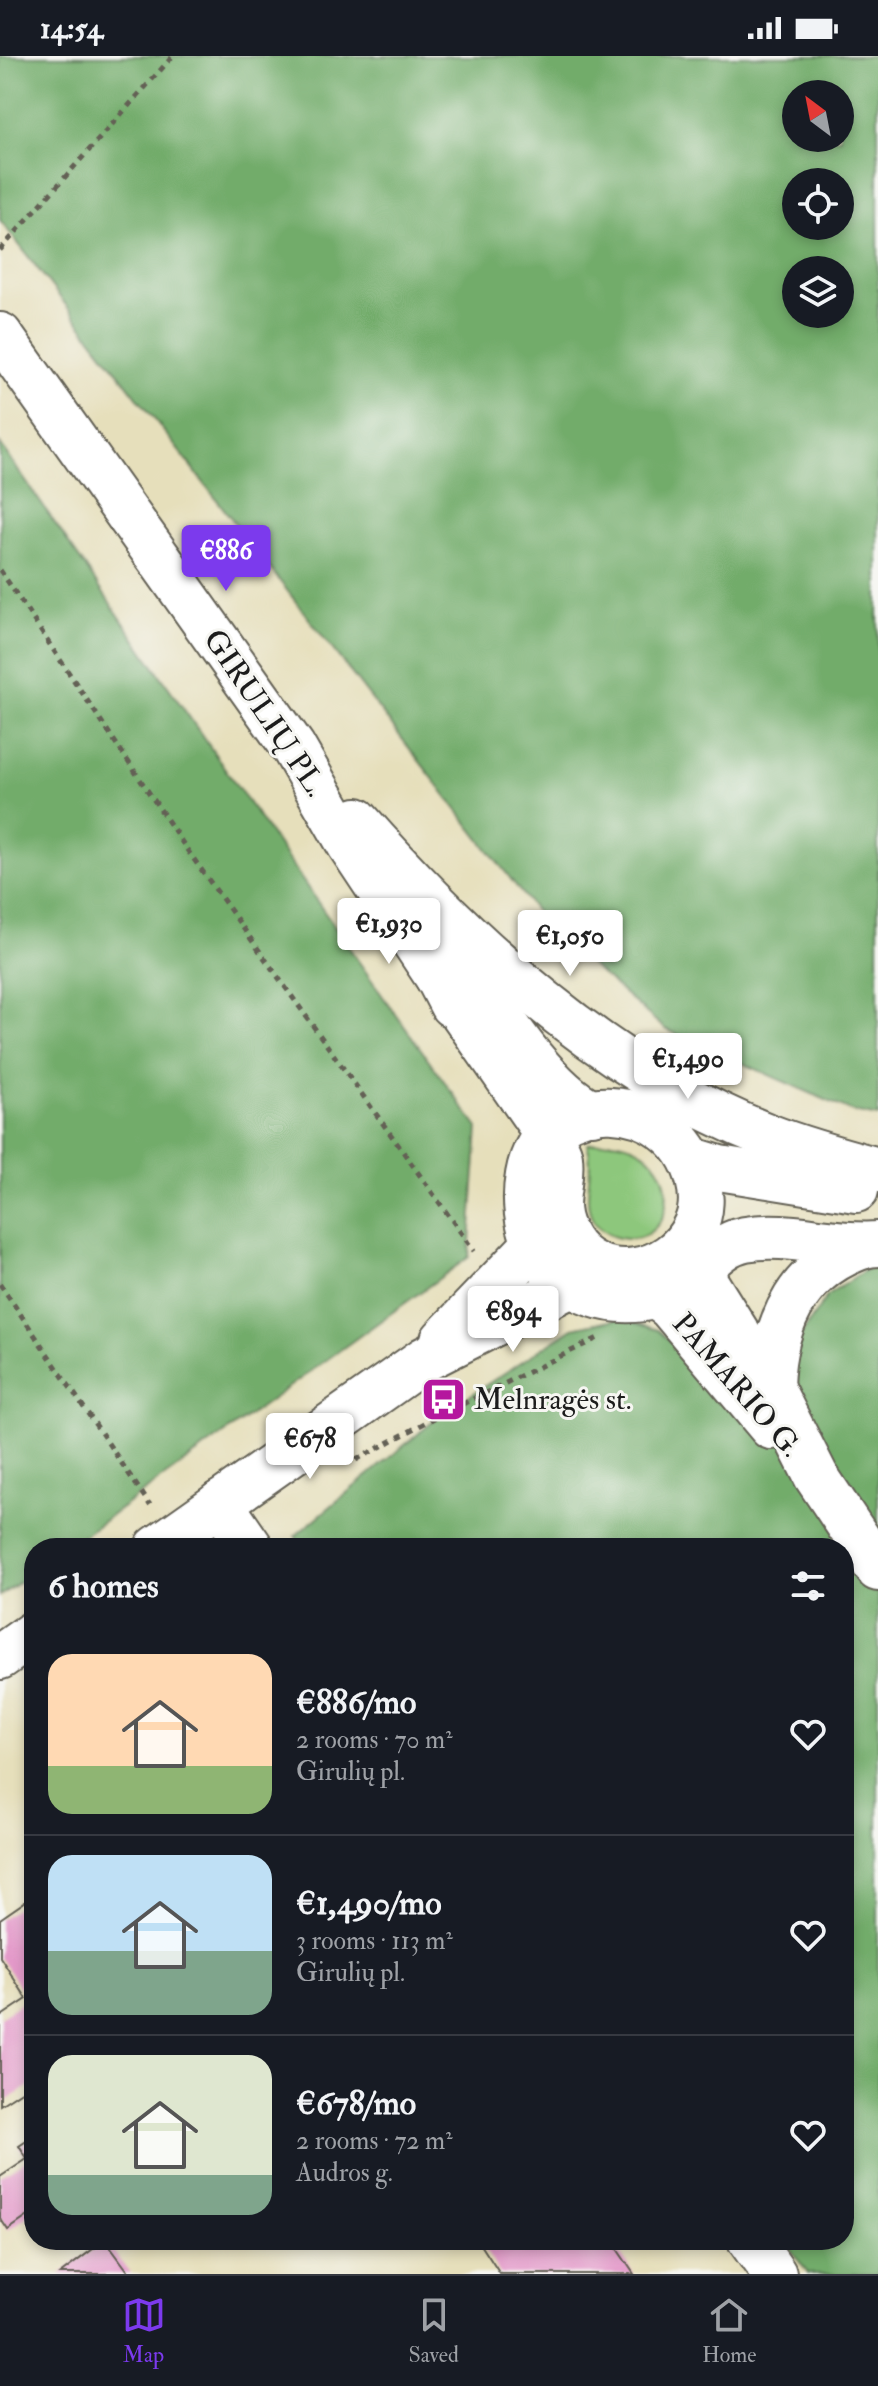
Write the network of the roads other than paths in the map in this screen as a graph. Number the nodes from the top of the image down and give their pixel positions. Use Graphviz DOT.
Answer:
graph roads {
  1 [pos="0,335"];
  2 [pos="293,747"];
  3 [pos="367,831"];
  4 [pos="592,1112"];
  5 [pos="539,1150"];
  6 [pos="693,1160"];
  7 [pos="878,1170"];
  8 [pos="878,1195"];
  9 [pos="874,1237"];
  10 [pos="535,1244"];
  11 [pos="694,1244"];
  12 [pos="571,1285"];
  13 [pos="655,1296"];
  14 [pos="425,1359"];
  15 [pos="771,1387"];
  16 [pos="816,1476"];
  17 [pos="220,1503"];
  18 [pos="171,1538"];
  19 [pos="244,1538"];
  20 [pos="878,1569"];
  21 [pos="24,1640"];
  22 [pos="0,1657"];
  23 [pos="757,2250"];
  24 [pos="774,2274"];
  1 -- 2 [label="main road, GIRULIŲ PL."];
  2 -- 3 [label="main road"];
  2 -- 5 [label="main road, GIRULIŲ PL."];
  3 -- 4 [label="main road"];
  3 -- 7 [label="main road"];
  4 -- 5 [label="main road"];
  4 -- 6 [label="main road"];
  5 -- 10 [label="main road, GIRULIŲ PL."];
  5 -- 11 [label="main road, GIRULIŲ PL."];
  6 -- 8 [label="main road"];
  6 -- 11 [label="main road"];
  9 -- 11 [label="main road, GIRULIŲ PL."];
  9 -- 15 [label="main road"];
  10 -- 12 [label="main road, GIRULIŲ PL."];
  10 -- 14 [label="main road"];
  11 -- 13 [label="main road, GIRULIŲ PL."];
  11 -- 15 [label="main road, PAMARIO G."];
  12 -- 13 [label="main road, GIRULIŲ PL."];
  12 -- 14 [label="main road"];
  13 -- 16 [label="main road, PAMARIO G."];
  14 -- 17 [label="main road"];
  15 -- 16 [label="main road, PAMARIO G."];
  16 -- 20 [label="main road, PAMARIO G."];
  17 -- 18 [label="main road"];
  17 -- 19 [label="main road"];
  21 -- 22 [label="main road"];
  23 -- 24 [label="main road"];
}
